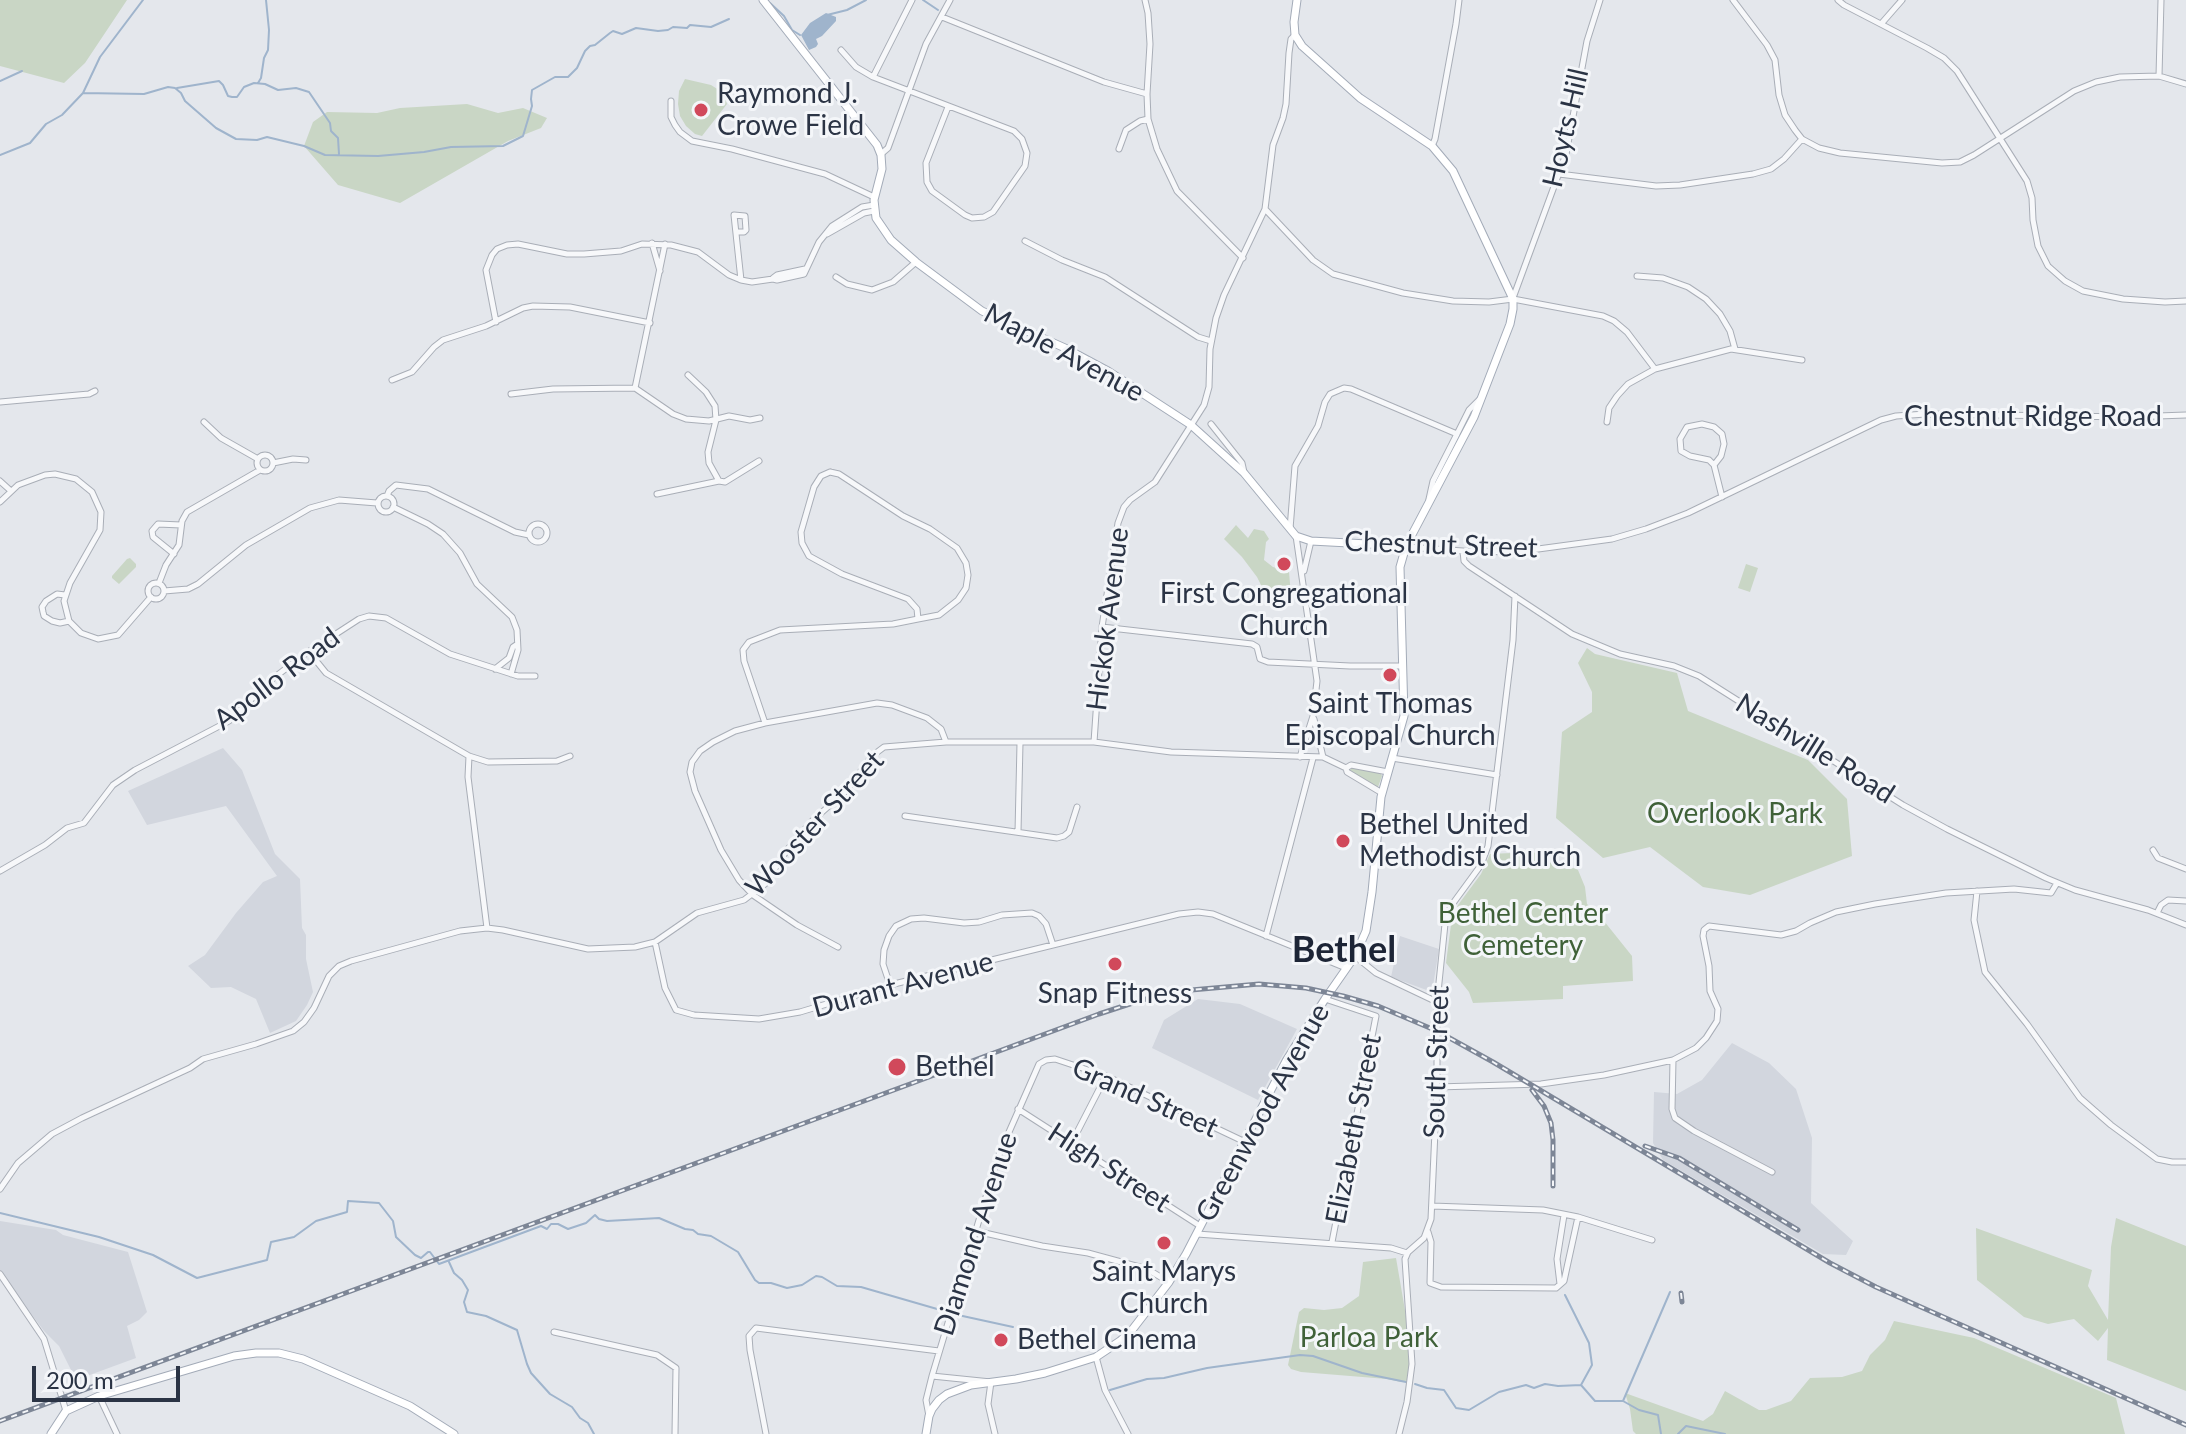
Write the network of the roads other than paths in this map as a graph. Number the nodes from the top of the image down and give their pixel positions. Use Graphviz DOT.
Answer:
graph roads {
  1 [pos="763,0"];
  2 [pos="912,0"];
  3 [pos="950,0"];
  4 [pos="1145,0"];
  5 [pos="1297,0"];
  6 [pos="1459,0"];
  7 [pos="1600,0"];
  8 [pos="1733,0"];
  9 [pos="1838,0"];
  10 [pos="1902,0"];
  11 [pos="2161,0"];
  12 [pos="942,17"];
  13 [pos="1881,24"];
  14 [pos="1295,35"];
  15 [pos="841,50"];
  16 [pos="2159,76"];
  17 [pos="873,77"];
  18 [pos="2186,84"];
  19 [pos="909,92"];
  20 [pos="1147,94"];
  21 [pos="671,101"];
  22 [pos="948,107"];
  23 [pos="1148,119"];
  24 [pos="2001,138"];
  25 [pos="1802,139"];
  26 [pos="1432,146"];
  27 [pos="1119,149"];
  28 [pos="881,155"];
  29 [pos="1559,174"];
  30 [pos="874,204"];
  31 [pos="1265,209"];
  32 [pos="736,232"];
  33 [pos="1025,241"];
  34 [pos="652,243"];
  35 [pos="665,244"];
  36 [pos="1243,258"];
  37 [pos="916,262"];
  38 [pos="661,271"];
  39 [pos="1637,276"];
  40 [pos="836,277"];
  41 [pos="741,280"];
  42 [pos="1513,299"];
  43 [pos="2186,301"];
  44 [pos="496,322"];
  45 [pos="650,323"];
  46 [pos="1211,341"];
  47 [pos="1735,349"];
  48 [pos="1802,360"];
  49 [pos="1655,369"];
  50 [pos="688,375"];
  51 [pos="392,380"];
  52 [pos="635,388"];
  53 [pos="95,391"];
  54 [pos="511,394"];
  55 [pos="1481,399"];
  56 [pos="0,402"];
  57 [pos="2186,415"];
  58 [pos="760,418"];
  59 [pos="716,420"];
  60 [pos="1881,420"];
  61 [pos="204,422"];
  62 [pos="1607,422"];
  63 [pos="1211,424"];
  64 [pos="1191,425"];
  65 [pos="1457,434"];
  66 [pos="258,459"];
  67 [pos="306,460"];
  68 [pos="759,461"];
  69 [pos="273,463"];
  70 [pos="1714,465"];
  71 [pos="260,470"];
  72 [pos="1244,473"];
  73 [pos="0,481"];
  74 [pos="719,481"];
  75 [pos="11,491"];
  76 [pos="657,494"];
  77 [pos="387,496"];
  78 [pos="1722,497"];
  79 [pos="0,502"];
  80 [pos="377,503"];
  81 [pos="1428,505"];
  82 [pos="393,507"];
  83 [pos="181,525"];
  84 [pos="1293,532"];
  85 [pos="529,535"];
  86 [pos="1311,541"];
  87 [pos="1406,546"];
  88 [pos="1463,551"];
  89 [pos="174,554"];
  90 [pos="1303,576"];
  91 [pos="159,583"];
  92 [pos="164,591"];
  93 [pos="65,595"];
  94 [pos="1515,596"];
  95 [pos="151,597"];
  96 [pos="918,619"];
  97 [pos="69,621"];
  98 [pos="1102,627"];
  99 [pos="516,645"];
  100 [pos="309,652"];
  101 [pos="1316,664"];
  102 [pos="1403,666"];
  103 [pos="495,669"];
  104 [pos="511,674"];
  105 [pos="535,676"];
  106 [pos="1313,716"];
  107 [pos="765,723"];
  108 [pos="946,742"];
  109 [pos="1094,742"];
  110 [pos="1020,743"];
  111 [pos="469,756"];
  112 [pos="570,756"];
  113 [pos="1300,757"];
  114 [pos="1323,757"];
  115 [pos="1313,758"];
  116 [pos="1392,758"];
  117 [pos="1346,768"];
  118 [pos="1388,772"];
  119 [pos="1497,775"];
  120 [pos="1382,793"];
  121 [pos="1077,807"];
  122 [pos="905,816"];
  123 [pos="1018,832"];
  124 [pos="2153,850"];
  125 [pos="2186,869"];
  126 [pos="0,871"];
  127 [pos="2057,883"];
  128 [pos="1977,891"];
  129 [pos="753,895"];
  130 [pos="2186,901"];
  131 [pos="2157,913"];
  132 [pos="2186,925"];
  133 [pos="487,928"];
  134 [pos="1266,936"];
  135 [pos="655,942"];
  136 [pos="1053,946"];
  137 [pos="838,947"];
  138 [pos="1355,956"];
  139 [pos="1346,968"];
  140 [pos="890,985"];
  141 [pos="1325,999"];
  142 [pos="1437,1002"];
  143 [pos="1046,1060"];
  144 [pos="1673,1060"];
  145 [pos="1106,1076"];
  146 [pos="1437,1087"];
  147 [pos="1018,1109"];
  148 [pos="1243,1141"];
  149 [pos="1071,1144"];
  150 [pos="2186,1162"];
  151 [pos="1772,1172"];
  152 [pos="2,1181"];
  153 [pos="0,1189"];
  154 [pos="1432,1206"];
  155 [pos="1564,1215"];
  156 [pos="1578,1217"];
  157 [pos="1199,1230"];
  158 [pos="976,1231"];
  159 [pos="1428,1232"];
  160 [pos="1652,1240"];
  161 [pos="1332,1242"];
  162 [pos="1407,1253"];
  163 [pos="0,1274"];
  164 [pos="1169,1282"];
  165 [pos="1560,1285"];
  166 [pos="554,1332"];
  167 [pos="939,1351"];
  168 [pos="1096,1357"];
  169 [pos="932,1376"];
  170 [pos="991,1382"];
  171 [pos="99,1396"];
  172 [pos="66,1411"];
  173 [pos="929,1416"];
  174 [pos="451,1433"];
  175 [pos="51,1434"];
  176 [pos="117,1434"];
  177 [pos="675,1434"];
  178 [pos="766,1434"];
  179 [pos="926,1434"];
  180 [pos="995,1434"];
  181 [pos="1128,1434"];
  182 [pos="1399,1434"];
  1 -- 28 [label="main road"];
  2 -- 17 [label="street"];
  3 -- 12 [label="street"];
  4 -- 20 [label="street"];
  5 -- 14 [label="main road"];
  6 -- 26 [label="street"];
  7 -- 29 [label="street, Hoyts Hill"];
  8 -- 25 [label="street"];
  9 -- 13 [label="street"];
  10 -- 13 [label="street"];
  11 -- 16 [label="street"];
  12 -- 19 [label="street"];
  12 -- 20 [label="street"];
  13 -- 24 [label="street"];
  14 -- 26 [label="main road"];
  14 -- 31 [label="street, Hickok Avenue"];
  15 -- 17 [label="street"];
  16 -- 18 [label="street"];
  16 -- 24 [label="street"];
  17 -- 19 [label="street"];
  19 -- 22 [label="street"];
  19 -- 28 [label="street"];
  20 -- 23 [label="street"];
  21 -- 30 [label="street"];
  22 -- 22 [label="street"];
  23 -- 27 [label="street"];
  23 -- 36 [label="street"];
  24 -- 25 [label="street"];
  24 -- 43 [label="street"];
  25 -- 29 [label="street"];
  26 -- 42 [label="main road"];
  28 -- 30 [label="main road"];
  29 -- 42 [label="street, Hoyts Hill"];
  30 -- 37 [label="main road, Maple Avenue"];
  30 -- 41 [label="street"];
  31 -- 36 [label="street, Hickok Avenue"];
  31 -- 42 [label="street"];
  32 -- 41 [label="street"];
  33 -- 46 [label="street"];
  34 -- 35 [label="street"];
  34 -- 38 [label="street"];
  34 -- 44 [label="street"];
  35 -- 38 [label="street"];
  35 -- 41 [label="street"];
  36 -- 46 [label="street, Hickok Avenue"];
  37 -- 40 [label="street"];
  37 -- 64 [label="main road, Maple Avenue"];
  38 -- 45 [label="street"];
  39 -- 47 [label="street"];
  42 -- 49 [label="street"];
  42 -- 55 [label="main road, Greenwood Avenue"];
  44 -- 45 [label="street"];
  44 -- 51 [label="street"];
  45 -- 52 [label="street"];
  46 -- 64 [label="street, Hickok Avenue"];
  47 -- 48 [label="street"];
  47 -- 49 [label="street"];
  49 -- 62 [label="street"];
  50 -- 59 [label="street"];
  52 -- 54 [label="street"];
  52 -- 59 [label="street"];
  53 -- 56 [label="street"];
  55 -- 65 [label="street"];
  55 -- 81 [label="main road, Greenwood Avenue"];
  57 -- 60 [label="street, Chestnut Ridge Road"];
  58 -- 59 [label="street"];
  59 -- 74 [label="street"];
  60 -- 78 [label="street, Chestnut Street"];
  61 -- 66 [label="street"];
  63 -- 72 [label="street"];
  64 -- 72 [label="main road, Maple Avenue"];
  64 -- 98 [label="street, Hickok Avenue"];
  65 -- 81 [label="street"];
  65 -- 84 [label="street"];
  66 -- 69 [label="street"];
  66 -- 71 [label="street"];
  67 -- 69 [label="street"];
  68 -- 74 [label="street"];
  69 -- 71 [label="street"];
  70 -- 70 [label="street"];
  70 -- 78 [label="street"];
  71 -- 83 [label="street"];
  72 -- 84 [label="main road, Maple Avenue"];
  73 -- 75 [label="street"];
  74 -- 76 [label="street"];
  75 -- 79 [label="street"];
  75 -- 93 [label="street"];
  77 -- 80 [label="street"];
  77 -- 82 [label="street"];
  77 -- 85 [label="street"];
  78 -- 88 [label="street, Chestnut Street"];
  80 -- 82 [label="street"];
  80 -- 92 [label="street"];
  81 -- 87 [label="main road, Greenwood Avenue"];
  82 -- 99 [label="street"];
  83 -- 89 [label="street"];
  83 -- 89 [label="street"];
  84 -- 86 [label="main road, Chestnut Street"];
  84 -- 90 [label="street"];
  86 -- 87 [label="main road, Chestnut Street"];
  86 -- 90 [label="street"];
  87 -- 88 [label="street, Chestnut Street"];
  87 -- 102 [label="main road, Greenwood Avenue"];
  88 -- 94 [label="street, Nashville Road"];
  89 -- 91 [label="street"];
  90 -- 101 [label="street"];
  91 -- 92 [label="street"];
  91 -- 95 [label="street"];
  92 -- 95 [label="street"];
  93 -- 97 [label="street"];
  93 -- 97 [label="street"];
  94 -- 119 [label="street, South Street"];
  94 -- 127 [label="street, Nashville Road"];
  95 -- 97 [label="street"];
  96 -- 96 [label="street"];
  96 -- 107 [label="street"];
  98 -- 101 [label="street"];
  98 -- 109 [label="street, Hickok Avenue"];
  99 -- 103 [label="street"];
  99 -- 104 [label="street"];
  100 -- 103 [label="street, Apollo Road"];
  100 -- 111 [label="street"];
  100 -- 126 [label="street, Apollo Road"];
  101 -- 102 [label="street"];
  101 -- 106 [label="street"];
  102 -- 116 [label="main road, Greenwood Avenue"];
  103 -- 104 [label="street, Apollo Road"];
  104 -- 105 [label="street, Apollo Road"];
  106 -- 113 [label="street"];
  106 -- 114 [label="street"];
  107 -- 108 [label="street"];
  107 -- 129 [label="street"];
  108 -- 110 [label="street, Wooster Street"];
  108 -- 129 [label="street, Wooster Street"];
  109 -- 110 [label="street, Wooster Street"];
  109 -- 113 [label="street, Wooster Street"];
  110 -- 123 [label="street"];
  111 -- 112 [label="street"];
  111 -- 133 [label="street"];
  113 -- 115 [label="street, Wooster Street"];
  114 -- 115 [label="street, Wooster Street"];
  114 -- 117 [label="street"];
  115 -- 134 [label="street"];
  116 -- 118 [label="main road, Greenwood Avenue"];
  116 -- 119 [label="street"];
  117 -- 118 [label="street"];
  117 -- 120 [label="street"];
  118 -- 120 [label="main road, Greenwood Avenue"];
  119 -- 142 [label="street, South Street"];
  120 -- 138 [label="main road, Greenwood Avenue"];
  121 -- 123 [label="street"];
  122 -- 123 [label="street"];
  124 -- 125 [label="street"];
  127 -- 128 [label="street"];
  127 -- 131 [label="street, Nashville Road"];
  128 -- 144 [label="street"];
  128 -- 150 [label="street"];
  129 -- 135 [label="street, Wooster Street"];
  129 -- 137 [label="street"];
  130 -- 131 [label="street"];
  131 -- 132 [label="street, Nashville Road"];
  133 -- 135 [label="street, Wooster Street"];
  133 -- 152 [label="street, Wooster Street"];
  134 -- 136 [label="street, Durant Avenue"];
  134 -- 139 [label="street"];
  135 -- 140 [label="street, Durant Avenue"];
  136 -- 140 [label="street, Durant Avenue"];
  136 -- 140 [label="street"];
  138 -- 139 [label="main road, Greenwood Avenue"];
  138 -- 142 [label="street"];
  139 -- 141 [label="main road, Greenwood Avenue"];
  141 -- 148 [label="main road, Greenwood Avenue"];
  141 -- 161 [label="street, Elizabeth Street"];
  142 -- 146 [label="street, South Street"];
  143 -- 145 [label="street, Grand Street"];
  143 -- 147 [label="street, Diamond Avenue"];
  144 -- 146 [label="street"];
  144 -- 151 [label="street"];
  145 -- 148 [label="street, Grand Street"];
  145 -- 149 [label="street"];
  146 -- 154 [label="street, South Street"];
  147 -- 149 [label="street, High Street"];
  147 -- 158 [label="street, Diamond Avenue"];
  148 -- 157 [label="main road, Greenwood Avenue"];
  149 -- 157 [label="street, High Street"];
  152 -- 153 [label="street, Wooster Street"];
  154 -- 155 [label="street"];
  154 -- 159 [label="street, South Street"];
  155 -- 156 [label="street"];
  155 -- 165 [label="street"];
  156 -- 160 [label="street"];
  156 -- 165 [label="street"];
  157 -- 161 [label="street"];
  157 -- 164 [label="main road, Greenwood Avenue"];
  158 -- 164 [label="street"];
  158 -- 167 [label="street, Diamond Avenue"];
  159 -- 162 [label="street"];
  159 -- 165 [label="street, South Street"];
  161 -- 162 [label="street"];
  162 -- 182 [label="street"];
  163 -- 172 [label="street"];
  164 -- 168 [label="main road, Greenwood Avenue"];
  166 -- 177 [label="street"];
  167 -- 169 [label="street, Diamond Avenue"];
  167 -- 178 [label="street"];
  168 -- 170 [label="main road, Greenwood Avenue"];
  168 -- 181 [label="street"];
  169 -- 170 [label="street"];
  169 -- 173 [label="street, Diamond Avenue"];
  170 -- 173 [label="main road, Greenwood Avenue"];
  170 -- 180 [label="street"];
  171 -- 172 [label="main road"];
  171 -- 174 [label="main road"];
  171 -- 176 [label="street"];
  172 -- 175 [label="main road"];
  173 -- 179 [label="main road"];
}
